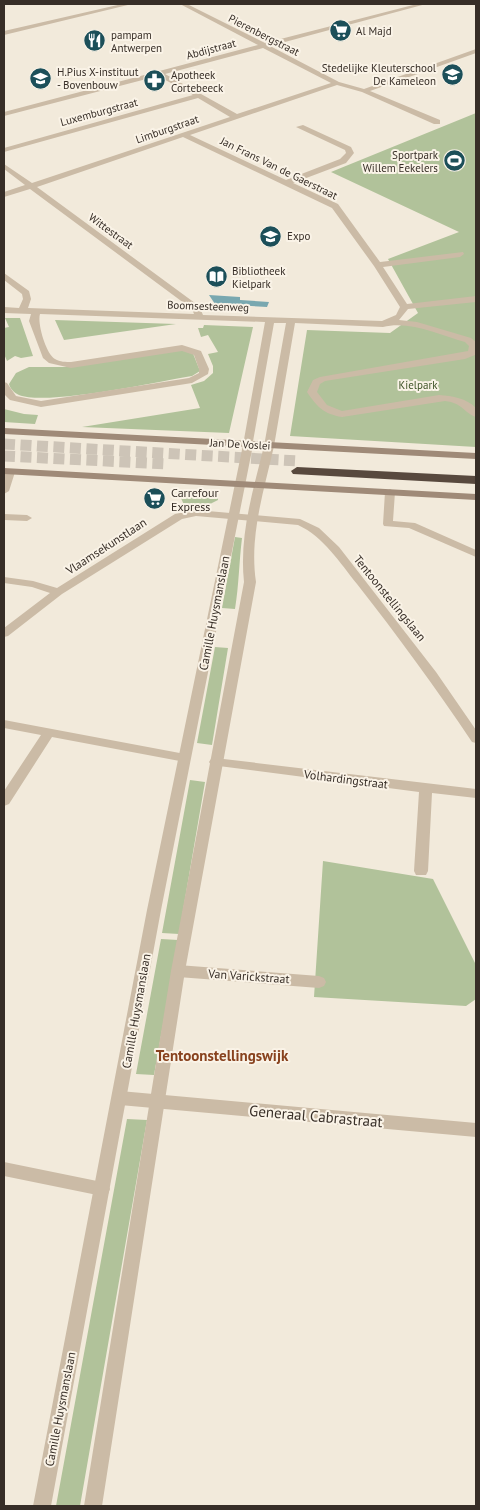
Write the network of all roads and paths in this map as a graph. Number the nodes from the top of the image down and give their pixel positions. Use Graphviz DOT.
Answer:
graph roads {
  1 [pos="129,4"];
  2 [pos="183,4"];
  3 [pos="423,4"];
  4 [pos="4,33"];
  5 [pos="264,46"];
  6 [pos="476,51"];
  7 [pos="159,73"];
  8 [pos="337,83"];
  9 [pos="364,91"];
  10 [pos="199,96"];
  11 [pos="4,114"];
  12 [pos="236,117"];
  13 [pos="437,122"];
  14 [pos="300,127"];
  15 [pos="184,135"];
  16 [pos="4,150"];
  17 [pos="4,166"];
  18 [pos="286,183"];
  19 [pos="32,187"];
  20 [pos="4,195"];
  21 [pos="460,254"];
  22 [pos="378,265"];
  23 [pos="4,276"];
  24 [pos="476,299"];
  25 [pos="404,307"];
  26 [pos="4,310"];
  27 [pos="23,310"];
  28 [pos="36,311"];
  29 [pos="200,317"];
  30 [pos="270,320"];
  31 [pos="291,320"];
  32 [pos="391,322"];
  33 [pos="4,385"];
  34 [pos="476,414"];
  35 [pos="4,431"];
  36 [pos="248,445"];
  37 [pos="269,446"];
  38 [pos="476,456"];
  39 [pos="476,471"];
  40 [pos="7,472"];
  41 [pos="476,480"];
  42 [pos="240,484"];
  43 [pos="261,485"];
  44 [pos="4,491"];
  45 [pos="390,492"];
  46 [pos="476,497"];
  47 [pos="234,516"];
  48 [pos="4,517"];
  49 [pos="254,517"];
  50 [pos="27,518"];
  51 [pos="476,554"];
  52 [pos="4,580"];
  53 [pos="58,592"];
  54 [pos="4,633"];
  55 [pos="4,724"];
  56 [pos="49,733"];
  57 [pos="476,739"];
  58 [pos="185,758"];
  59 [pos="216,762"];
  60 [pos="426,789"];
  61 [pos="476,794"];
  62 [pos="4,801"];
  63 [pos="421,871"];
  64 [pos="178,971"];
  65 [pos="319,982"];
  66 [pos="120,1098"];
  67 [pos="156,1101"];
  68 [pos="476,1130"];
  69 [pos="4,1168"];
  70 [pos="102,1189"];
  71 [pos="42,1506"];
  72 [pos="92,1506"];
  1 -- 4 [label="street"];
  2 -- 5 [label="street, Pierenbergstraat"];
  3 -- 5 [label="street, Abdijstraat"];
  5 -- 7 [label="street, Abdijstraat"];
  5 -- 8 [label="street, Pierenbergstraat"];
  6 -- 9 [label="street"];
  7 -- 10 [label="street"];
  7 -- 11 [label="street, Abdijstraat"];
  8 -- 9 [label="street, Pierenbergstraat"];
  8 -- 12 [label="street, Limburgstraat"];
  9 -- 13 [label="street, Pierenbergstraat"];
  10 -- 12 [label="street"];
  10 -- 16 [label="street, Luxemburgstraat"];
  12 -- 15 [label="street, Limburgstraat"];
  14 -- 18 [label="street"];
  15 -- 18 [label="street, Jan Frans Van de Gaerstraat"];
  15 -- 19 [label="street, Limburgstraat"];
  17 -- 19 [label="street, Wittestraat"];
  18 -- 22 [label="street, Jan Frans Van de Gaerstraat"];
  19 -- 20 [label="street, Limburgstraat"];
  19 -- 29 [label="street, Wittestraat"];
  21 -- 22 [label="street"];
  22 -- 25 [label="street, Jan Frans Van de Gaerstraat"];
  23 -- 27 [label="street"];
  24 -- 25 [label="street"];
  25 -- 32 [label="street"];
  26 -- 27 [label="street, Boomsesteenweg"];
  27 -- 28 [label="street, Boomsesteenweg"];
  28 -- 29 [label="street, Boomsesteenweg"];
  28 -- 33 [label="street"];
  29 -- 30 [label="street, Boomsesteenweg"];
  30 -- 31 [label="street, Boomsesteenweg"];
  30 -- 36 [label="street, Camille Huysmanslaan"];
  31 -- 32 [label="street, Boomsesteenweg"];
  31 -- 37 [label="street, Camille Huysmanslaan"];
  32 -- 34 [label="street"];
  35 -- 36 [label="main road, Jan De Voslei"];
  36 -- 37 [label="main road, Jan De Voslei"];
  36 -- 42 [label="street, Camille Huysmanslaan"];
  37 -- 38 [label="main road, Jan De Voslei"];
  37 -- 43 [label="street, Camille Huysmanslaan"];
  39 -- 41 [label="highway"];
  40 -- 42 [label="main road"];
  40 -- 44 [label="street"];
  42 -- 43 [label="main road"];
  42 -- 47 [label="street, Camille Huysmanslaan"];
  43 -- 45 [label="main road"];
  43 -- 49 [label="street, Camille Huysmanslaan"];
  45 -- 46 [label="main road"];
  45 -- 51 [label="street"];
  47 -- 49 [label="street"];
  47 -- 53 [label="street, Vlaamsekunstlaan"];
  47 -- 58 [label="street, Camille Huysmanslaan"];
  48 -- 50 [label="street"];
  49 -- 57 [label="street, Tentoonstellingslaan"];
  49 -- 59 [label="street, Camille Huysmanslaan"];
  52 -- 53 [label="street"];
  53 -- 54 [label="street, Vlaamsekunstlaan"];
  55 -- 56 [label="street"];
  56 -- 58 [label="street"];
  56 -- 62 [label="street"];
  58 -- 66 [label="street, Camille Huysmanslaan"];
  59 -- 60 [label="street, Volhardingstraat"];
  59 -- 64 [label="street, Camille Huysmanslaan"];
  60 -- 61 [label="street, Volhardingstraat"];
  60 -- 63 [label="street"];
  64 -- 65 [label="street, Van Varickstraat"];
  64 -- 67 [label="street, Camille Huysmanslaan"];
  66 -- 67 [label="street, Generaal Cabrastraat"];
  66 -- 70 [label="street, Camille Huysmanslaan"];
  67 -- 68 [label="street, Generaal Cabrastraat"];
  67 -- 72 [label="street, Camille Huysmanslaan"];
  69 -- 70 [label="street"];
  70 -- 71 [label="street, Camille Huysmanslaan"];
}
